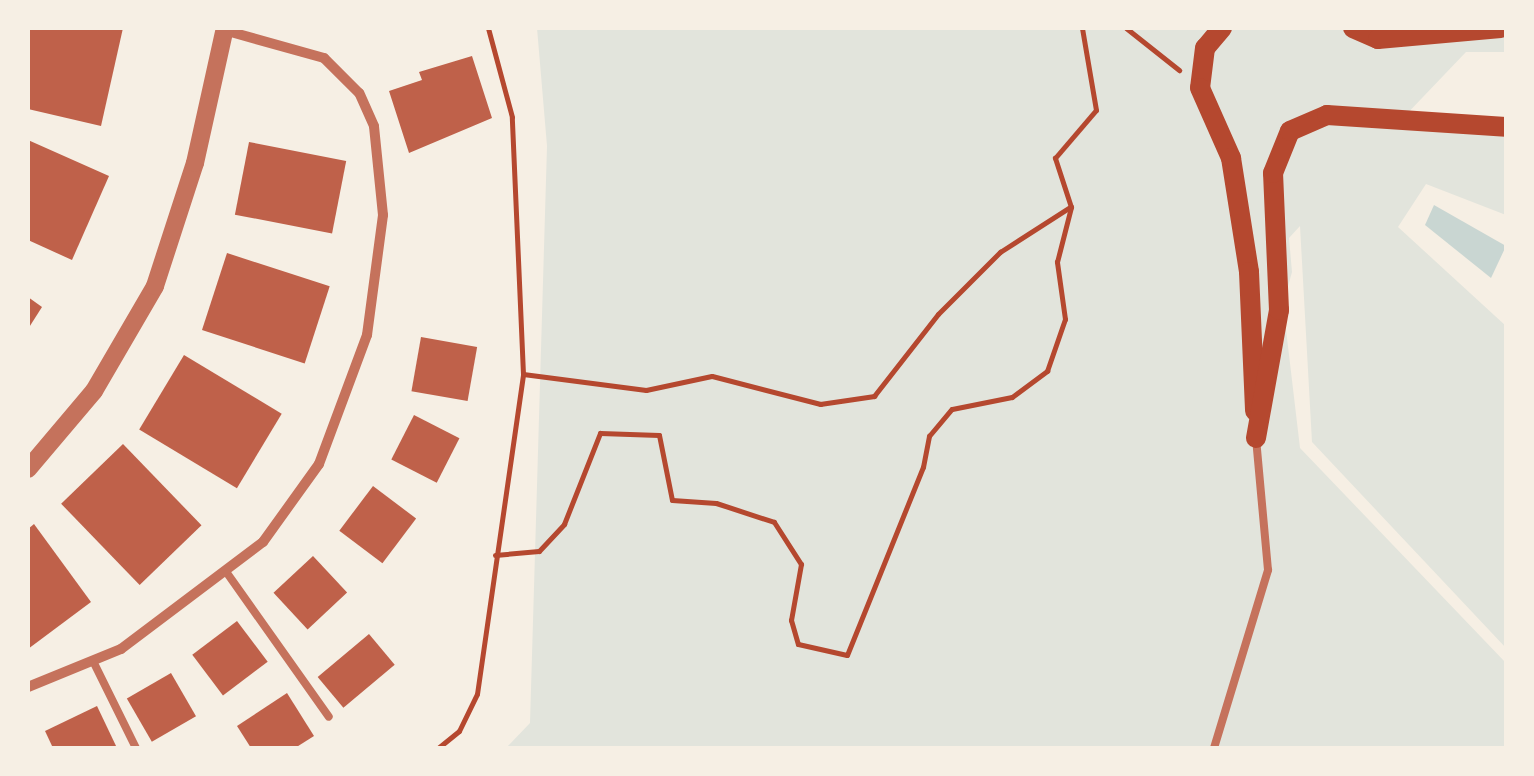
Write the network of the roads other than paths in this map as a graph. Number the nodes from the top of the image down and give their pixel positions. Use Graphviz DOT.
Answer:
graph roads {
  1 [pos="1222,28"];
  2 [pos="1354,28"];
  3 [pos="1501,28"];
  4 [pos="225,29"];
  5 [pos="1506,127"];
  6 [pos="1256,438"];
  7 [pos="28,470"];
  8 [pos="228,573"];
  9 [pos="94,661"];
  10 [pos="28,687"];
  11 [pos="329,717"];
  12 [pos="136,748"];
  13 [pos="1214,748"];
  1 -- 6 [label="main road"];
  2 -- 3 [label="main road"];
  4 -- 7 [label="street"];
  4 -- 8 [label="street"];
  5 -- 6 [label="main road"];
  6 -- 13 [label="lane"];
  8 -- 9 [label="street"];
  8 -- 11 [label="lane"];
  9 -- 10 [label="street"];
  9 -- 12 [label="lane"];
}
